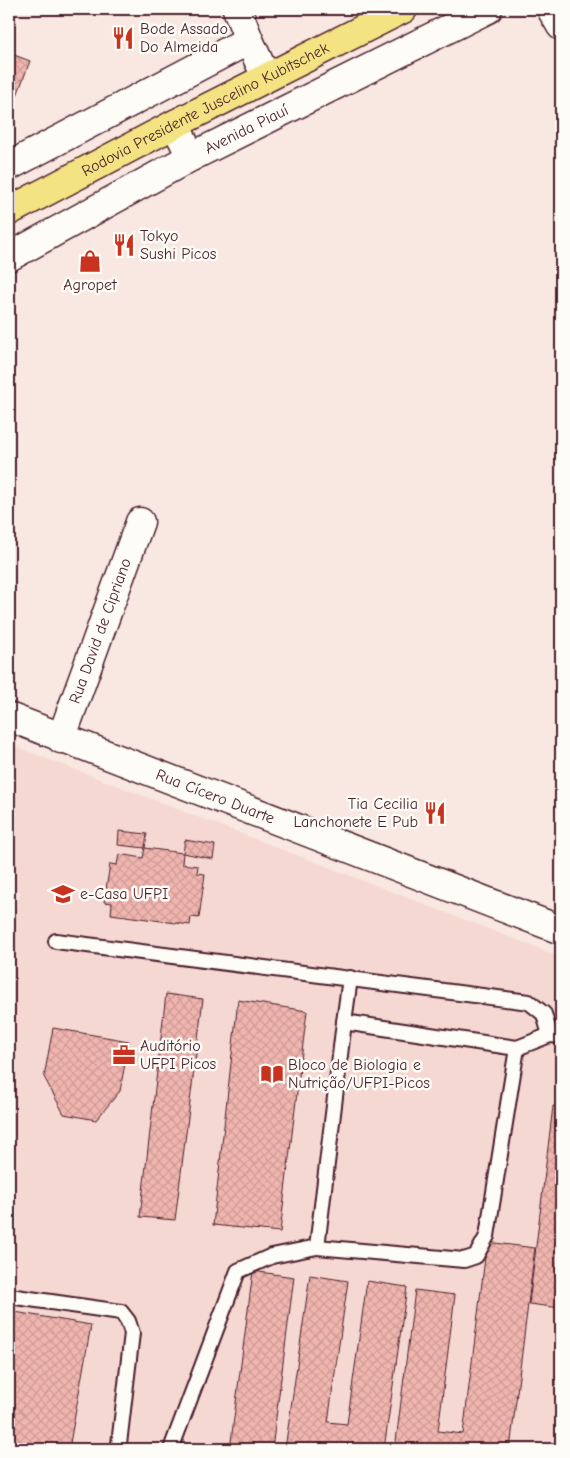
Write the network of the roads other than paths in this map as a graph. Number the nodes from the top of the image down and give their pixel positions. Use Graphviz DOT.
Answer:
graph roads {
  1 [pos="237,9"];
  2 [pos="403,9"];
  3 [pos="488,9"];
  4 [pos="551,9"];
  5 [pos="561,26"];
  6 [pos="249,40"];
  7 [pos="266,77"];
  8 [pos="175,124"];
  9 [pos="191,157"];
  10 [pos="9,166"];
  11 [pos="9,211"];
  12 [pos="9,257"];
  13 [pos="140,522"];
  14 [pos="9,717"];
  15 [pos="61,739"];
  16 [pos="561,930"];
  17 [pos="56,941"];
  18 [pos="350,978"];
  19 [pos="344,1022"];
  20 [pos="555,1035"];
  21 [pos="517,1048"];
  22 [pos="316,1248"];
  23 [pos="9,1296"];
  24 [pos="120,1449"];
  25 [pos="171,1449"];
  1 -- 6 [label="street"];
  2 -- 7 [label="highway, Rodovia Presidente Juscelino Kubitschek"];
  3 -- 9 [label="street, Avenida Piauí"];
  4 -- 5 [label="street"];
  6 -- 7 [label="street"];
  6 -- 10 [label="street"];
  7 -- 8 [label="highway, Rodovia Presidente Juscelino Kubitschek"];
  8 -- 9 [label="street"];
  8 -- 11 [label="highway, Rodovia Presidente Juscelino Kubitschek"];
  9 -- 12 [label="street, Avenida Piauí"];
  13 -- 15 [label="street, Rua David de Cipriano"];
  14 -- 15 [label="street, Rua Cícero Duarte"];
  15 -- 16 [label="street, Rua Cícero Duarte"];
  17 -- 18 [label="lane"];
  18 -- 19 [label="lane"];
  18 -- 20 [label="lane"];
  19 -- 21 [label="lane"];
  19 -- 22 [label="lane"];
  20 -- 21 [label="lane"];
  21 -- 22 [label="lane"];
  22 -- 25 [label="lane"];
  23 -- 24 [label="lane"];
}
